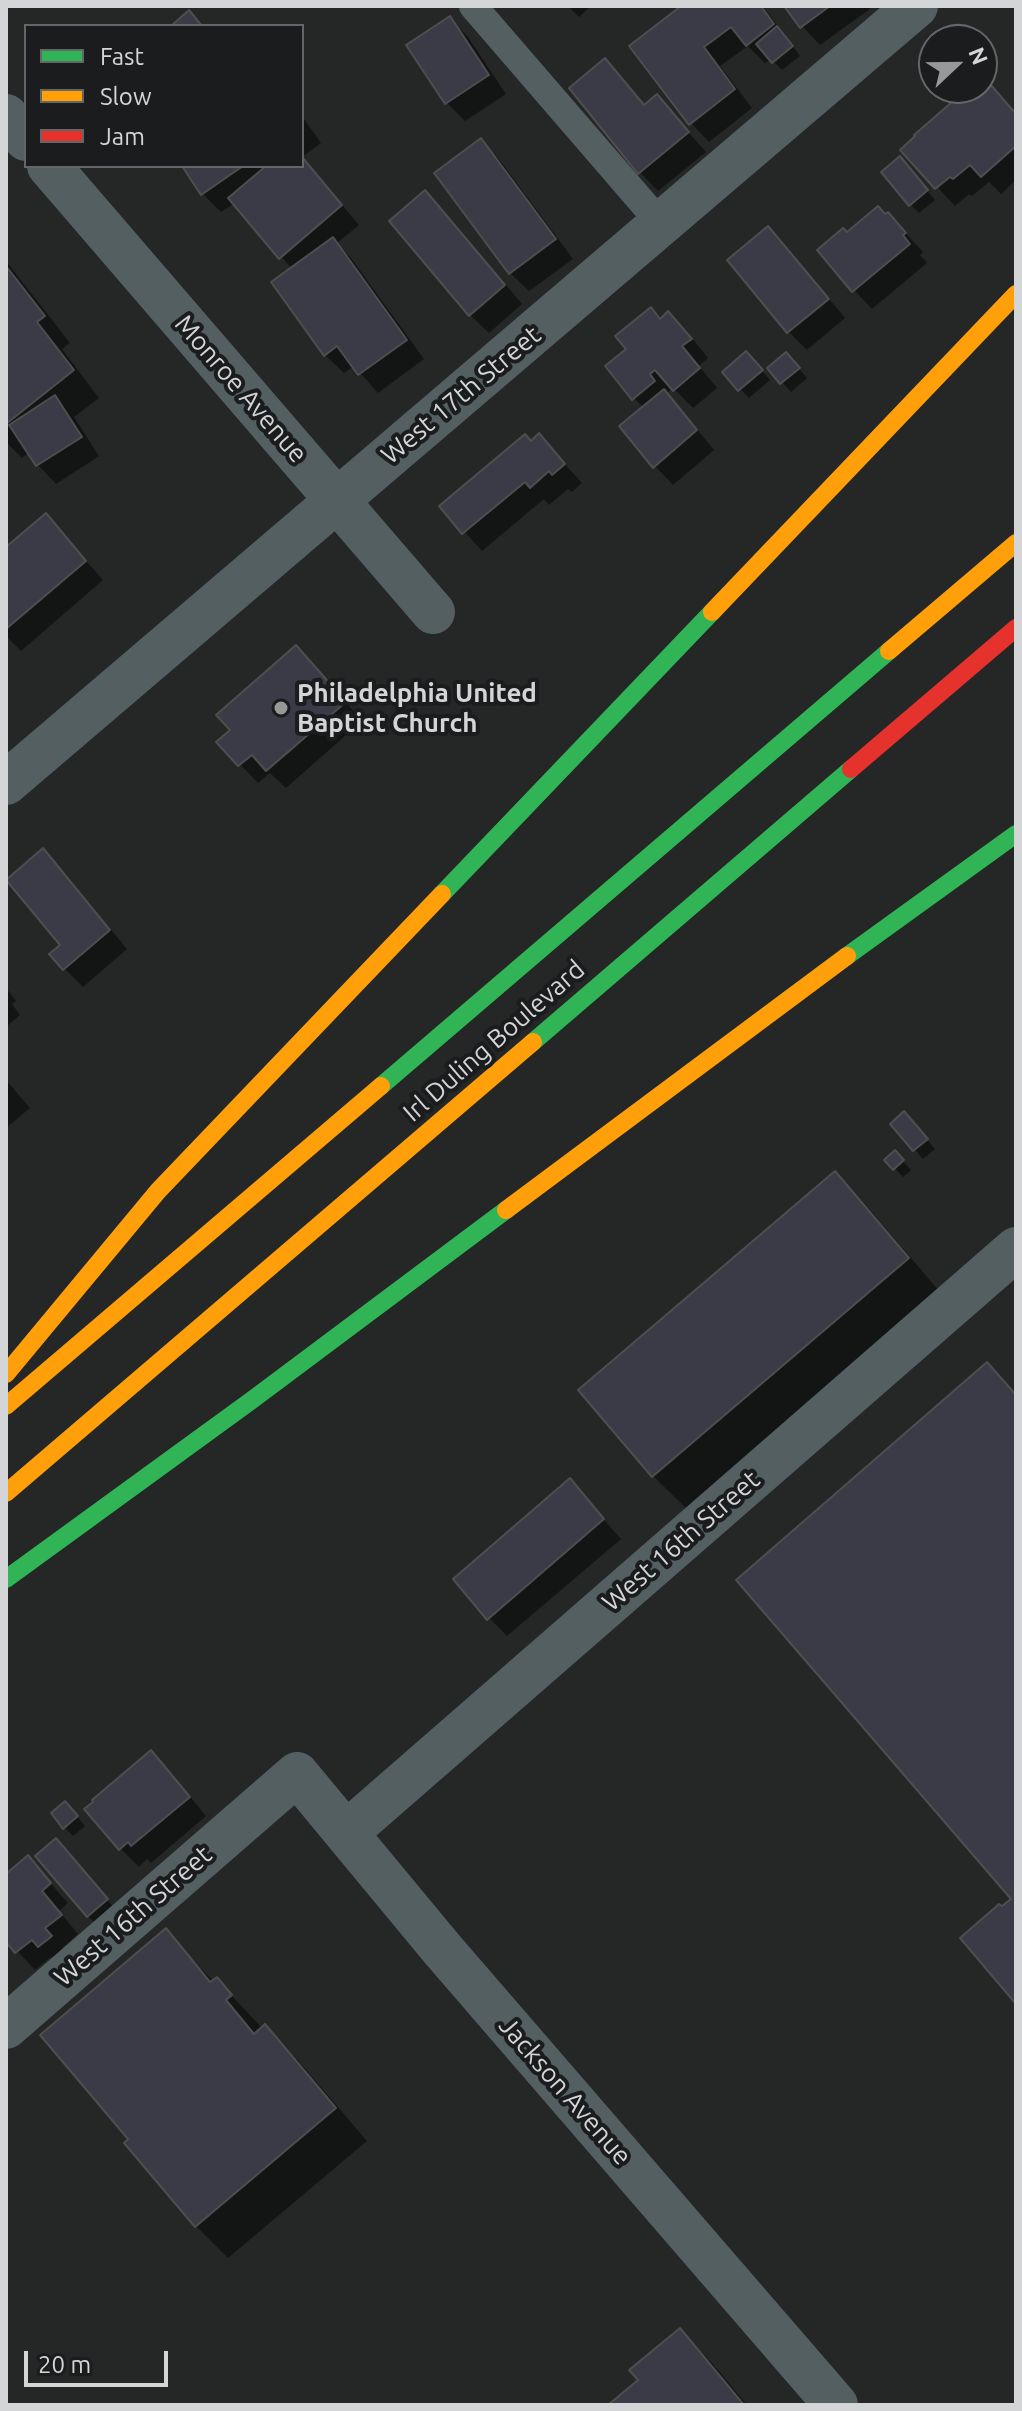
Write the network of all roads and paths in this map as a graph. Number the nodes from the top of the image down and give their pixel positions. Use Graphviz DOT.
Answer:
graph roads {
  1 [pos="473,6"];
  2 [pos="916,6"];
  3 [pos="6,116"];
  4 [pos="24,137"];
  5 [pos="51,168"];
  6 [pos="662,225"];
  7 [pos="1016,294"];
  8 [pos="337,501"];
  9 [pos="1016,543"];
  10 [pos="433,612"];
  11 [pos="1016,628"];
  12 [pos="7,779"];
  13 [pos="1016,834"];
  14 [pos="1008,1273"];
  15 [pos="6,1374"];
  16 [pos="6,1406"];
  17 [pos="6,1493"];
  18 [pos="6,1579"];
  19 [pos="297,1774"];
  20 [pos="346,1833"];
  21 [pos="6,2027"];
  22 [pos="836,2405"];
  1 -- 6 [label="lane"];
  2 -- 6 [label="street, West 17th Street"];
  3 -- 4 [label="street"];
  5 -- 8 [label="street, Monroe Avenue"];
  6 -- 8 [label="street, West 17th Street"];
  7 -- 15 [label="highway"];
  8 -- 10 [label="street, Monroe Avenue"];
  8 -- 12 [label="street, West 17th Street"];
  9 -- 16 [label="highway, Irl Duling Boulevard"];
  11 -- 17 [label="highway, Irl Duling Boulevard"];
  13 -- 18 [label="highway"];
  14 -- 20 [label="street, West 16th Street"];
  19 -- 20 [label="street, Jackson Avenue"];
  19 -- 21 [label="street, West 16th Street"];
  20 -- 22 [label="street, Jackson Avenue"];
}
